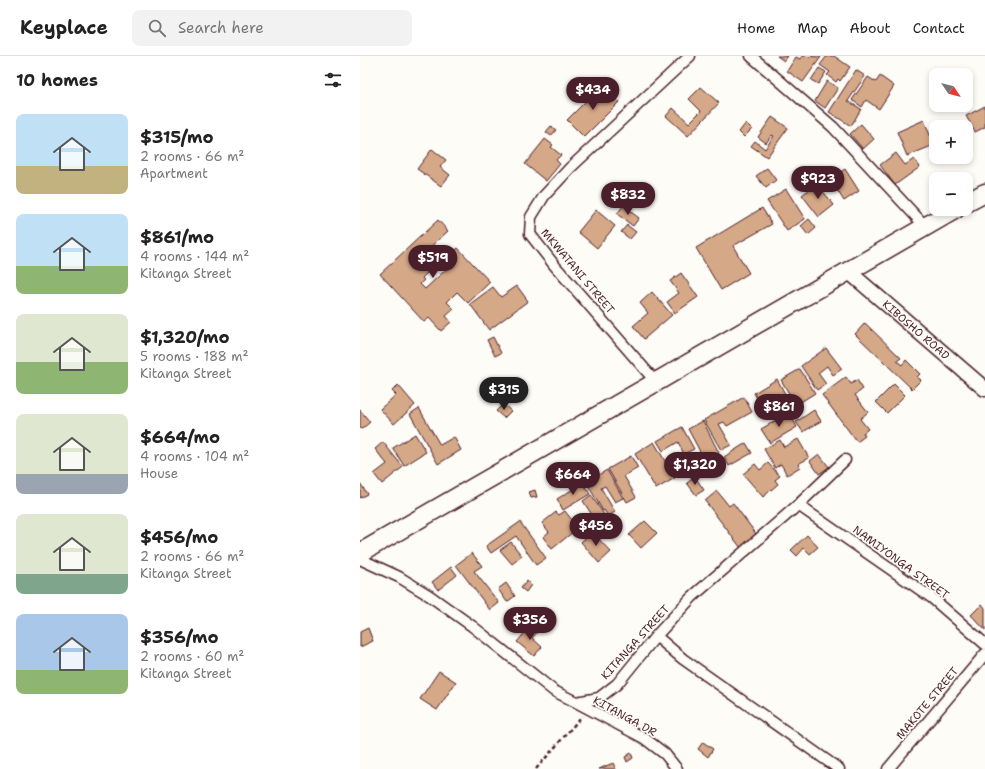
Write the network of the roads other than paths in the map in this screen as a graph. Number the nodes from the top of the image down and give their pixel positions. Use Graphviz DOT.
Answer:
graph roads {
  1 [pos="690,56"];
  2 [pos="751,56"];
  3 [pos="985,193"];
  4 [pos="973,199"];
  5 [pos="943,216"];
  6 [pos="925,226"];
  7 [pos="848,271"];
  8 [pos="656,382"];
  9 [pos="985,389"];
  10 [pos="845,460"];
  11 [pos="798,504"];
  12 [pos="360,553"];
  13 [pos="360,559"];
  14 [pos="656,636"];
  15 [pos="985,644"];
  16 [pos="985,654"];
  17 [pos="576,702"];
  18 [pos="677,769"];
  19 [pos="839,769"];
  20 [pos="888,769"];
  1 -- 8 [label="street, MKWATANI STREET"];
  2 -- 6 [label="street"];
  3 -- 4 [label="highway"];
  5 -- 6 [label="highway"];
  6 -- 7 [label="highway"];
  7 -- 8 [label="highway"];
  7 -- 9 [label="street, KIBOSHO ROAD"];
  8 -- 12 [label="highway"];
  10 -- 11 [label="street, KITANGA STREET"];
  11 -- 14 [label="street, KITANGA STREET"];
  11 -- 15 [label="street, NAMIYONGA STREET"];
  13 -- 17 [label="street"];
  14 -- 17 [label="street, KITANGA STREET"];
  14 -- 19 [label="street"];
  16 -- 20 [label="street, MAKOTE STREET"];
  17 -- 18 [label="street, KITANGA DR"];
}
